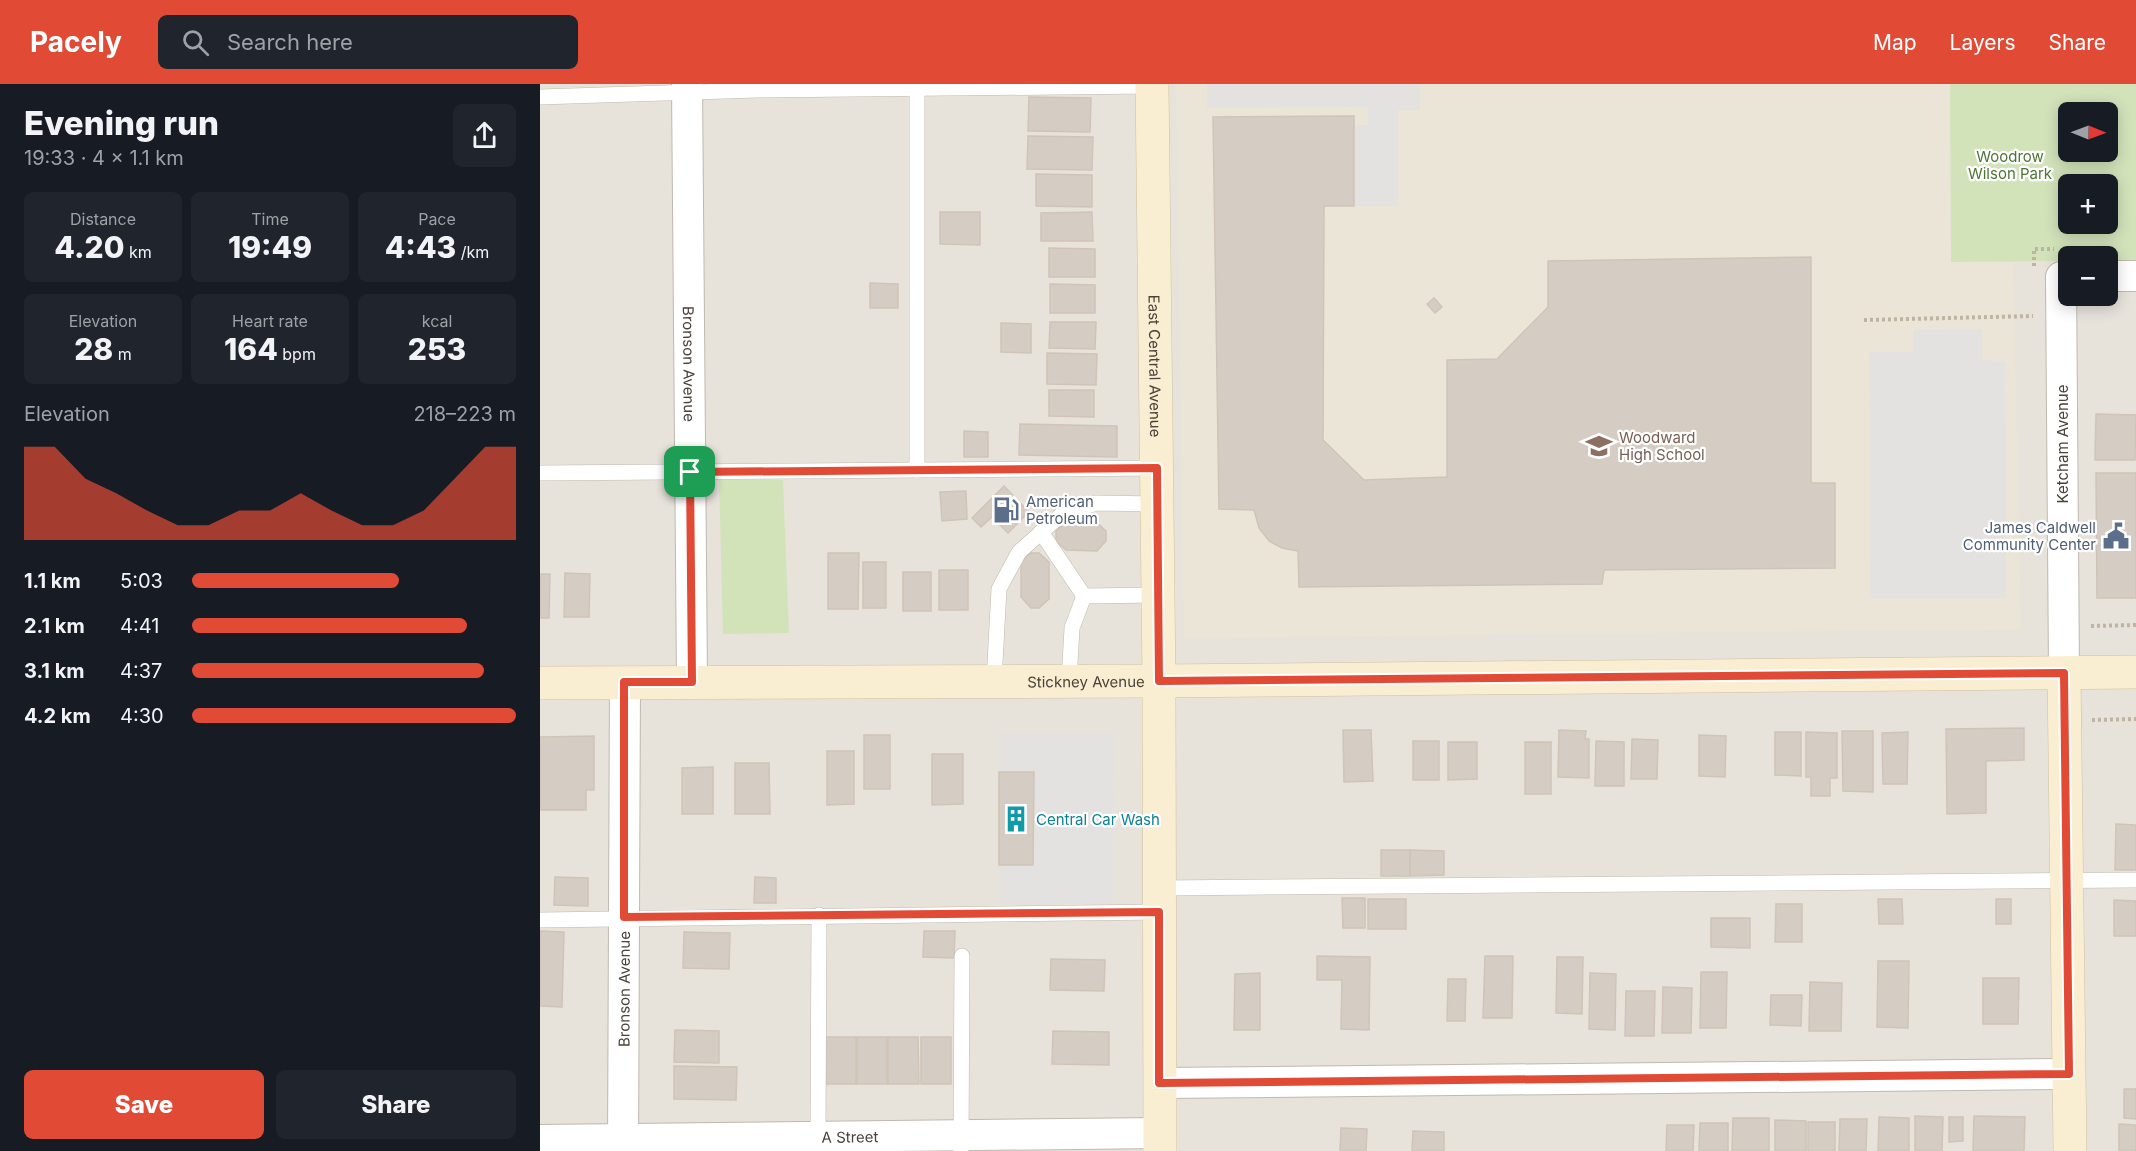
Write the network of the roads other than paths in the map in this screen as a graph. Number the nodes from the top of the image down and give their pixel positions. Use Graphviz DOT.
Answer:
graph roads {
  1 [pos="1152,85"];
  2 [pos="917,88"];
  3 [pos="687,89"];
  4 [pos="540,97"];
  5 [pos="2057,266"];
  6 [pos="2118,267"];
  7 [pos="2136,276"];
  8 [pos="1157,468"];
  9 [pos="917,470"];
  10 [pos="540,472"];
  11 [pos="690,472"];
  12 [pos="1157,504"];
  13 [pos="1041,532"];
  14 [pos="1158,595"];
  15 [pos="1084,596"];
  16 [pos="2136,672"];
  17 [pos="2064,673"];
  18 [pos="994,681"];
  19 [pos="1069,681"];
  20 [pos="1159,681"];
  21 [pos="624,682"];
  22 [pos="692,682"];
  23 [pos="540,683"];
  24 [pos="2136,880"];
  25 [pos="2066,881"];
  26 [pos="1159,900"];
  27 [pos="819,915"];
  28 [pos="624,917"];
  29 [pos="540,920"];
  30 [pos="962,956"];
  31 [pos="2069,1074"];
  32 [pos="1159,1083"];
  33 [pos="540,1140"];
  34 [pos="1160,1142"];
  35 [pos="961,1143"];
  36 [pos="818,1144"];
  37 [pos="623,1145"];
  38 [pos="2070,1151"];
  1 -- 2 [label="lane"];
  1 -- 8 [label="street, East Central Avenue"];
  2 -- 3 [label="lane"];
  2 -- 9 [label="lane"];
  3 -- 4 [label="lane"];
  3 -- 11 [label="street, Bronson Avenue"];
  5 -- 17 [label="street, Ketcham Avenue"];
  6 -- 7 [label="street"];
  8 -- 9 [label="lane"];
  8 -- 12 [label="street, East Central Avenue"];
  9 -- 11 [label="lane"];
  10 -- 11 [label="lane"];
  11 -- 22 [label="street, Bronson Avenue"];
  12 -- 13 [label="lane"];
  12 -- 14 [label="street, East Central Avenue"];
  13 -- 15 [label="lane"];
  13 -- 18 [label="lane"];
  14 -- 15 [label="lane"];
  14 -- 20 [label="street, East Central Avenue"];
  15 -- 19 [label="lane"];
  16 -- 17 [label="street, Stickney Avenue"];
  17 -- 20 [label="street, Stickney Avenue"];
  17 -- 25 [label="street, Ketcham Avenue"];
  18 -- 19 [label="street, Stickney Avenue"];
  18 -- 22 [label="street, Stickney Avenue"];
  19 -- 20 [label="street, Stickney Avenue"];
  20 -- 26 [label="street, East Central Avenue"];
  21 -- 22 [label="street, Stickney Avenue"];
  21 -- 23 [label="street, Stickney Avenue"];
  21 -- 28 [label="street, Bronson Avenue"];
  24 -- 25 [label="lane"];
  25 -- 26 [label="lane"];
  25 -- 31 [label="street, Ketcham Avenue"];
  26 -- 27 [label="lane"];
  26 -- 32 [label="street, East Central Avenue"];
  27 -- 28 [label="lane"];
  27 -- 36 [label="lane"];
  28 -- 29 [label="lane"];
  28 -- 37 [label="street, Bronson Avenue"];
  30 -- 35 [label="lane"];
  31 -- 32 [label="street"];
  31 -- 38 [label="street, Ketcham Avenue"];
  32 -- 34 [label="street, East Central Avenue"];
  33 -- 37 [label="street, A Street"];
  34 -- 35 [label="street, A Street"];
  35 -- 36 [label="street, A Street"];
  36 -- 37 [label="street, A Street"];
}
